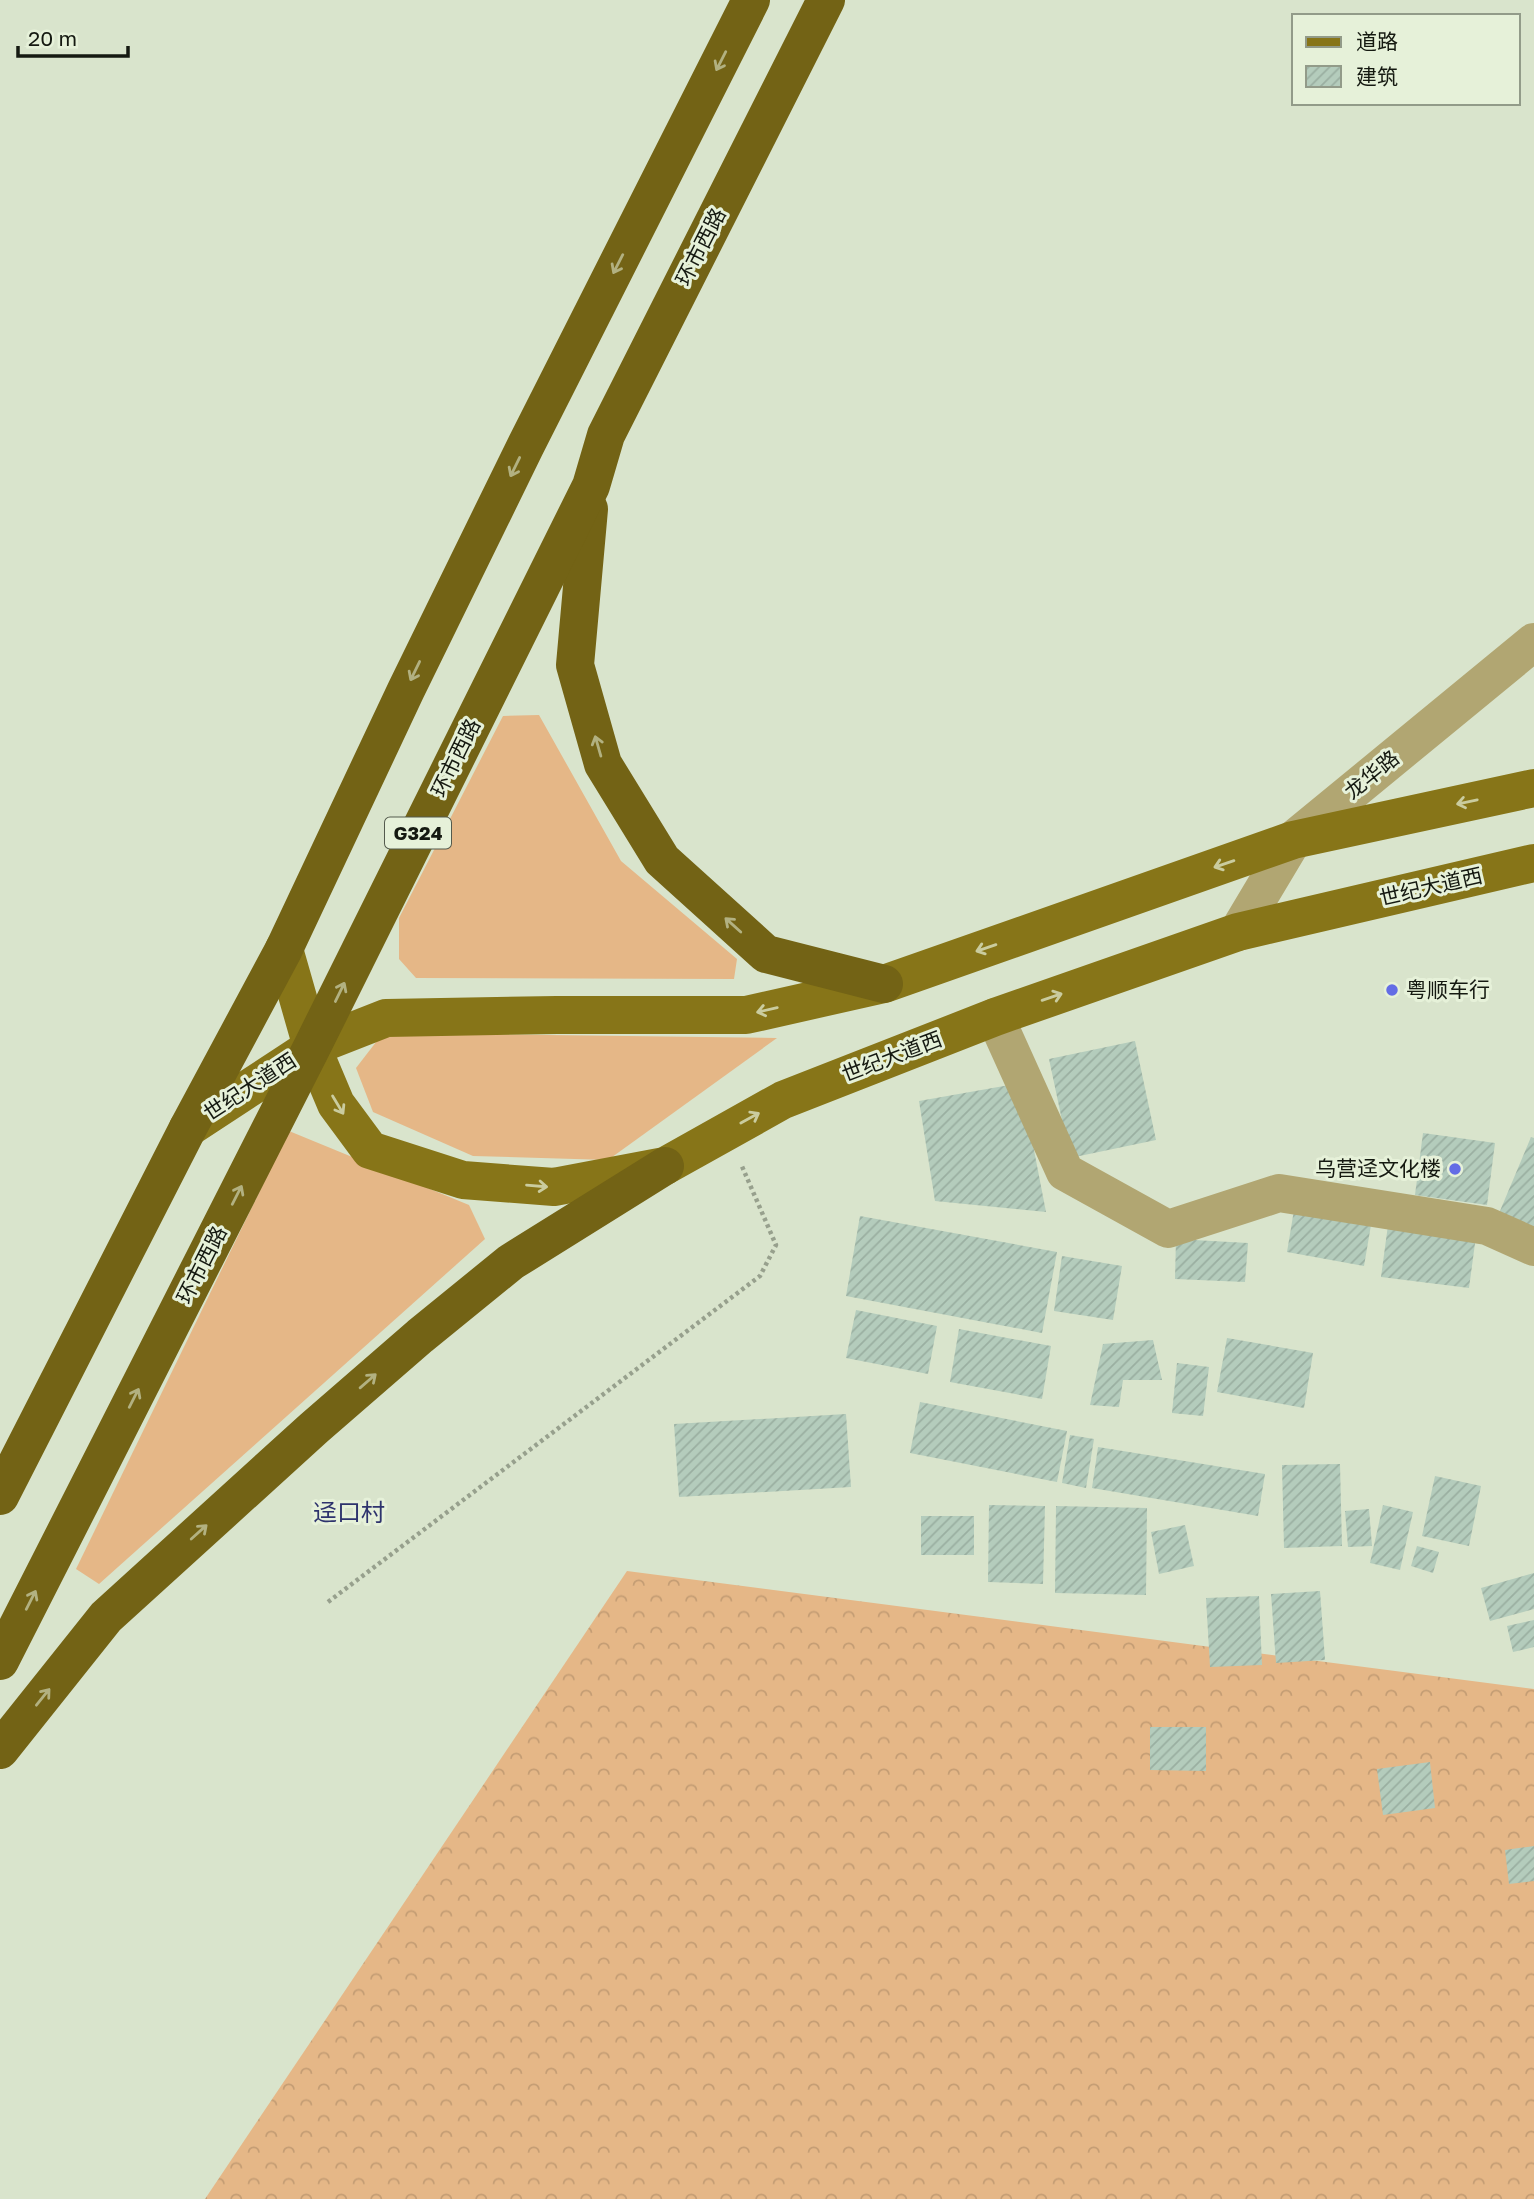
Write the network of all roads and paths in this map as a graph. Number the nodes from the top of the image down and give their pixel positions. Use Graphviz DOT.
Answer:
graph roads {
  1 [pos="751,0"];
  2 [pos="826,0"];
  3 [pos="591,486"];
  4 [pos="1534,642"];
  5 [pos="1534,788"];
  6 [pos="1293,840"];
  7 [pos="1534,863"];
  8 [pos="1238,932"];
  9 [pos="284,949"];
  10 [pos="884,984"];
  11 [pos="995,1017"];
  12 [pos="313,1047"];
  13 [pos="188,1128"];
  14 [pos="726,1131"];
  15 [pos="665,1166"];
  16 [pos="1534,1247"];
  17 [pos="0,1496"];
  18 [pos="328,1602"];
  19 [pos="0,1661"];
  20 [pos="0,1750"];
  1 -- 9 [label="highway, one-way"];
  2 -- 3 [label="highway, 环市西路 / G324"];
  10 -- 3 [label="highway, one-way"];
  12 -- 3 [label="highway, 环市西路 / G324, one-way"];
  4 -- 6 [label="street, 龙华路"];
  5 -- 6 [label="main road, 世纪大道西, one-way"];
  6 -- 8 [label="street, 龙华路"];
  6 -- 10 [label="main road, 世纪大道西, one-way"];
  7 -- 8 [label="main road, 世纪大道西"];
  11 -- 8 [label="main road, 世纪大道西, one-way"];
  9 -- 12 [label="main road, 世纪大道西"];
  9 -- 13 [label="highway"];
  10 -- 12 [label="main road, 世纪大道西, one-way"];
  14 -- 11 [label="main road, 世纪大道西, one-way"];
  11 -- 16 [label="street"];
  12 -- 13 [label="main road, 世纪大道西"];
  12 -- 15 [label="main road, 世纪大道西, one-way"];
  19 -- 12 [label="highway, 环市西路 / G324, one-way"];
  13 -- 17 [label="highway"];
  14 -- 15 [label="main road, 世纪大道西"];
  14 -- 18 [label="path"];
  20 -- 15 [label="highway, one-way"];
}
